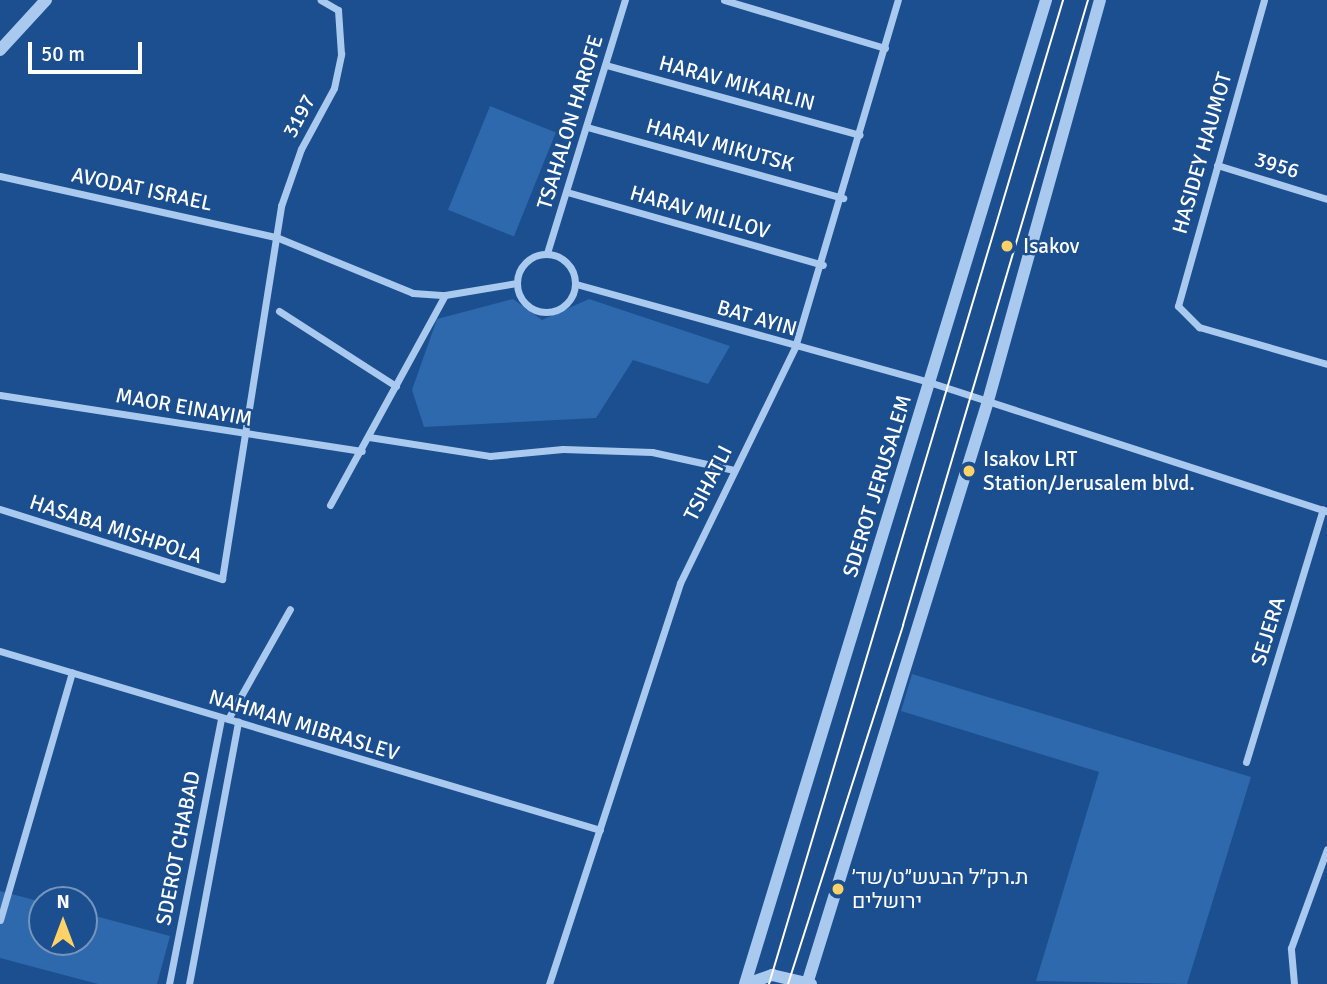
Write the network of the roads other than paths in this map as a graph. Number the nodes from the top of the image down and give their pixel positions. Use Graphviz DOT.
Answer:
graph roads {
  1 [pos="46,0"];
  2 [pos="321,0"];
  3 [pos="625,0"];
  4 [pos="724,0"];
  5 [pos="898,0"];
  6 [pos="1046,0"];
  7 [pos="1100,0"];
  8 [pos="1264,0"];
  9 [pos="885,48"];
  10 [pos="0,50"];
  11 [pos="606,65"];
  12 [pos="587,127"];
  13 [pos="860,135"];
  14 [pos="1217,165"];
  15 [pos="0,176"];
  16 [pos="567,192"];
  17 [pos="843,198"];
  18 [pos="1327,199"];
  19 [pos="276,237"];
  20 [pos="547,253"];
  21 [pos="822,265"];
  22 [pos="517,283"];
  23 [pos="576,284"];
  24 [pos="445,295"];
  25 [pos="279,311"];
  26 [pos="795,347"];
  27 [pos="1327,364"];
  28 [pos="929,382"];
  29 [pos="396,386"];
  30 [pos="0,395"];
  31 [pos="988,401"];
  32 [pos="246,436"];
  33 [pos="369,437"];
  34 [pos="362,451"];
  35 [pos="734,470"];
  36 [pos="330,505"];
  37 [pos="0,509"];
  38 [pos="1325,510"];
  39 [pos="222,579"];
  40 [pos="290,608"];
  41 [pos="0,651"];
  42 [pos="72,672"];
  43 [pos="225,719"];
  44 [pos="238,722"];
  45 [pos="1246,762"];
  46 [pos="600,830"];
  47 [pos="1327,849"];
  48 [pos="0,920"];
  49 [pos="169,984"];
  50 [pos="189,984"];
  51 [pos="550,984"];
  52 [pos="746,984"];
  53 [pos="808,984"];
  54 [pos="1294,984"];
  1 -- 10 [label="street"];
  2 -- 19 [label="street, 3197"];
  3 -- 11 [label="street, TSAHALON HAROFE"];
  4 -- 9 [label="street"];
  5 -- 9 [label="street, TSIHATLI"];
  6 -- 28 [label="street, SDEROT JERUSALEM"];
  7 -- 31 [label="street"];
  8 -- 14 [label="street, HASIDEY HAUMOT"];
  9 -- 13 [label="street, TSIHATLI"];
  11 -- 12 [label="street, TSAHALON HAROFE"];
  11 -- 13 [label="street, HARAV MIKARLIN"];
  12 -- 16 [label="street, TSAHALON HAROFE"];
  12 -- 17 [label="street, HARAV MIKUTSK"];
  13 -- 17 [label="street, TSIHATLI"];
  14 -- 18 [label="street, 3956"];
  14 -- 27 [label="street, HASIDEY HAUMOT"];
  15 -- 19 [label="street, AVODAT ISRAEL"];
  16 -- 20 [label="street, TSAHALON HAROFE"];
  16 -- 21 [label="street, HARAV MILILOV"];
  17 -- 21 [label="street, TSIHATLI"];
  19 -- 24 [label="street"];
  19 -- 32 [label="street, 3197"];
  20 -- 22 [label="street"];
  20 -- 23 [label="street"];
  21 -- 26 [label="street, TSIHATLI"];
  22 -- 23 [label="street"];
  22 -- 24 [label="street"];
  23 -- 26 [label="street, BAT AYIN"];
  24 -- 29 [label="street"];
  25 -- 29 [label="street"];
  26 -- 28 [label="street, BAT AYIN"];
  26 -- 35 [label="street, TSIHATLI"];
  28 -- 31 [label="street"];
  28 -- 52 [label="street, SDEROT JERUSALEM"];
  29 -- 33 [label="street"];
  30 -- 32 [label="street, MAOR EINAYIM"];
  31 -- 38 [label="street"];
  31 -- 53 [label="street"];
  32 -- 34 [label="street, MAOR EINAYIM"];
  32 -- 39 [label="street, 3197"];
  33 -- 34 [label="street"];
  33 -- 35 [label="street"];
  34 -- 36 [label="street"];
  35 -- 46 [label="street, TSIHATLI"];
  37 -- 39 [label="street, HASABA MISHPOLA"];
  38 -- 45 [label="street, SEJERA"];
  40 -- 43 [label="street, SDEROT CHABAD"];
  41 -- 42 [label="street, NAHMAN MIBRASLEV"];
  42 -- 43 [label="street, NAHMAN MIBRASLEV"];
  42 -- 48 [label="street"];
  43 -- 44 [label="street, NAHMAN MIBRASLEV"];
  43 -- 49 [label="street, SDEROT CHABAD"];
  44 -- 46 [label="street, NAHMAN MIBRASLEV"];
  44 -- 50 [label="street, SDEROT CHABAD"];
  46 -- 51 [label="street, TSIHATLI"];
  47 -- 54 [label="street"];
  52 -- 53 [label="street"];
}
